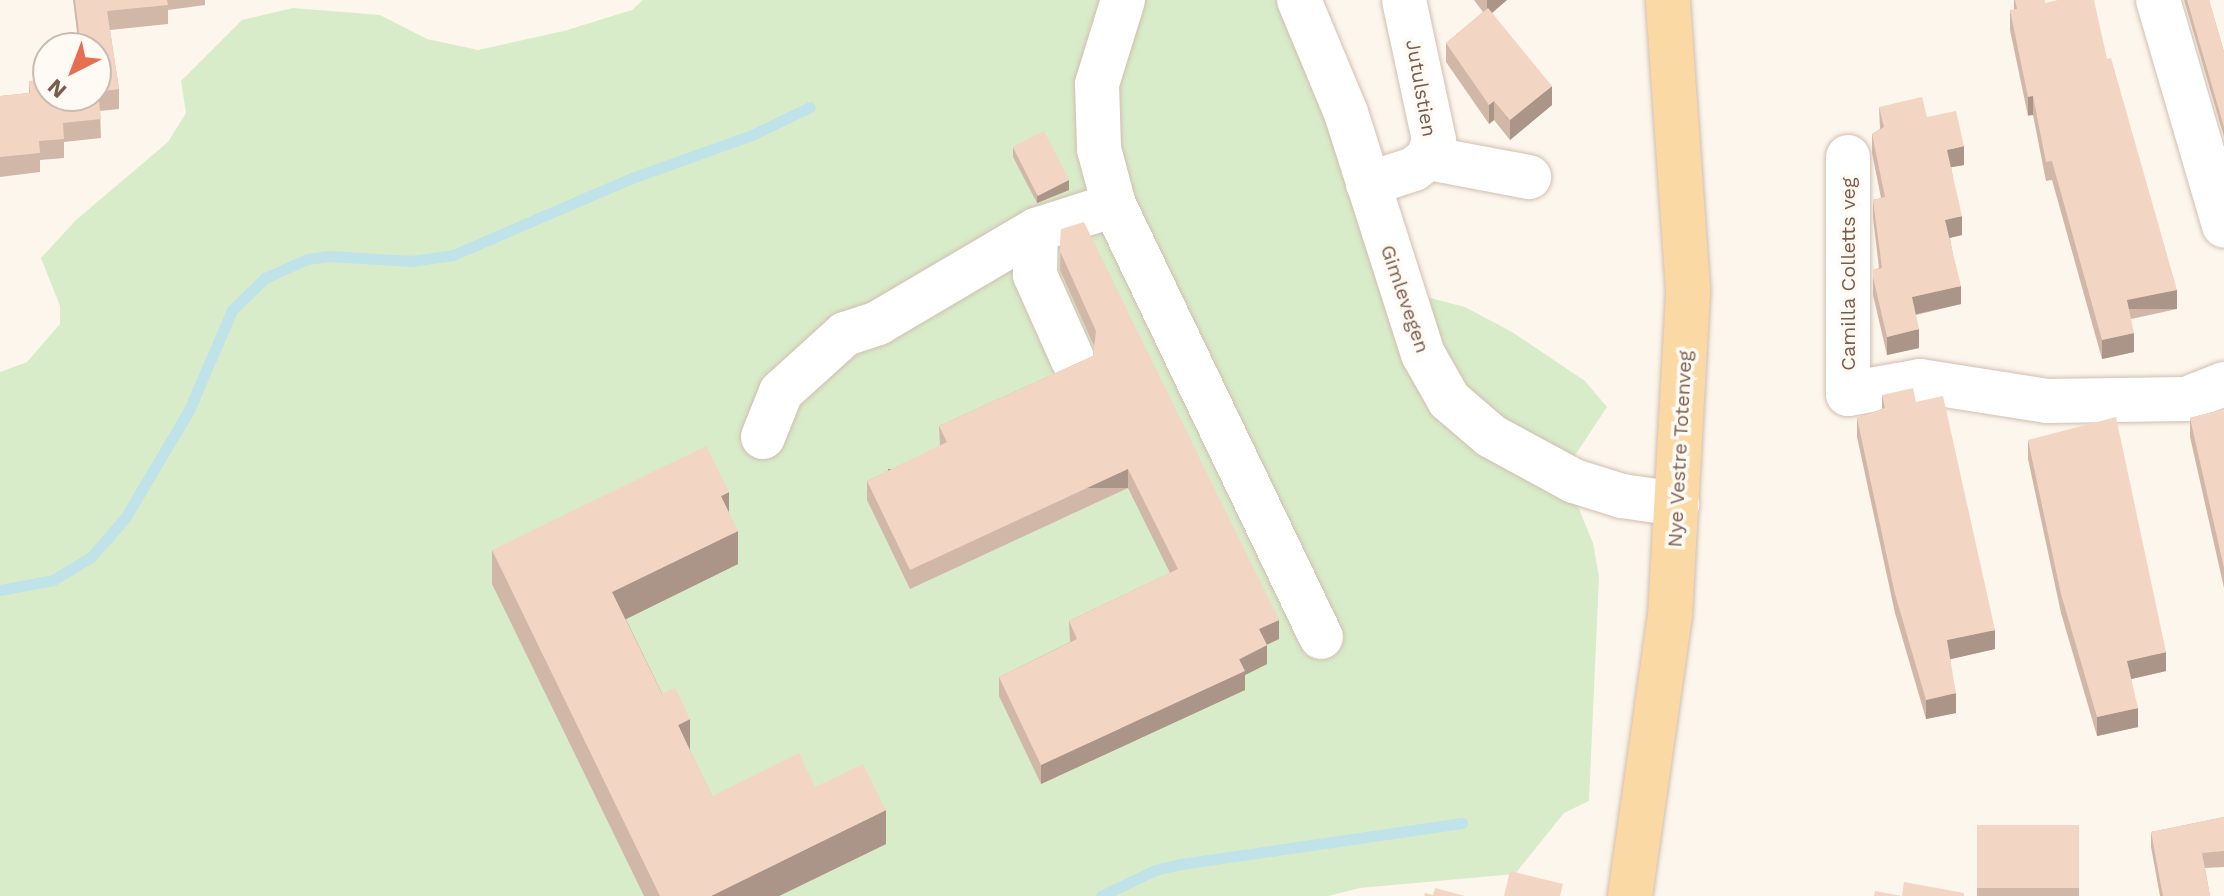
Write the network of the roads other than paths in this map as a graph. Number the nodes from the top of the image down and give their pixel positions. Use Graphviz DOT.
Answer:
graph roads {
  1 [pos="1123,0"];
  2 [pos="1299,0"];
  3 [pos="1404,0"];
  4 [pos="1668,0"];
  5 [pos="2158,0"];
  6 [pos="1848,157"];
  7 [pos="1428,158"];
  8 [pos="1529,177"];
  9 [pos="1368,184"];
  10 [pos="1114,205"];
  11 [pos="2224,226"];
  12 [pos="1036,230"];
  13 [pos="1073,360"];
  14 [pos="2224,384"];
  15 [pos="763,437"];
  16 [pos="1677,504"];
  17 [pos="1321,637"];
  18 [pos="1630,896"];
  1 -- 10 [label="street"];
  2 -- 9 [label="street, Gimlevegen"];
  3 -- 7 [label="street, Jutulstien"];
  4 -- 16 [label="main road, Nye Vestre Totenveg"];
  5 -- 11 [label="street"];
  6 -- 14 [label="street, Camilla Colletts veg"];
  7 -- 8 [label="street"];
  7 -- 9 [label="street, Jutulstien"];
  9 -- 16 [label="street, Gimlevegen"];
  10 -- 12 [label="street"];
  10 -- 17 [label="street"];
  12 -- 13 [label="street"];
  12 -- 15 [label="street"];
  16 -- 18 [label="main road, Nye Vestre Totenveg"];
}
